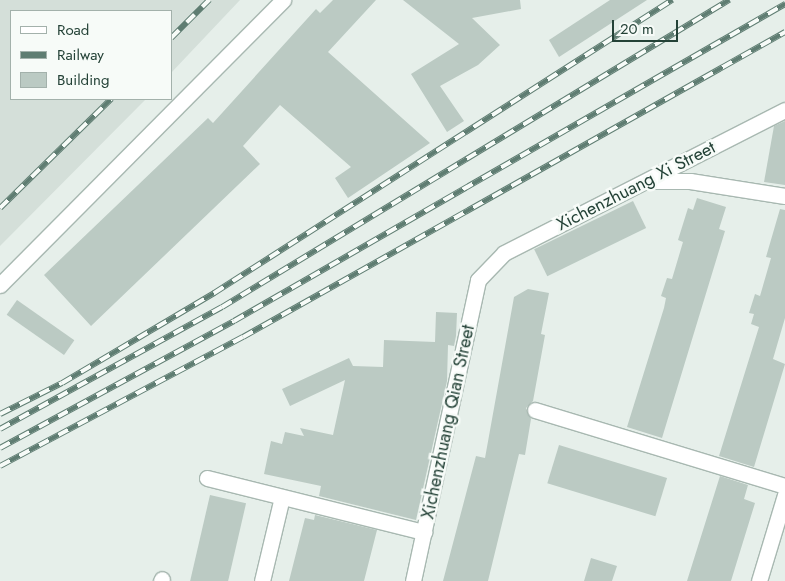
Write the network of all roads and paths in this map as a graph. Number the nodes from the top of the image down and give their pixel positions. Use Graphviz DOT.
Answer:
graph roads {
  1 [pos="283,0"];
  2 [pos="785,110"];
  3 [pos="646,181"];
  4 [pos="785,196"];
  5 [pos="490,266"];
  6 [pos="0,285"];
  7 [pos="535,410"];
  8 [pos="207,478"];
  9 [pos="785,486"];
  10 [pos="785,495"];
  11 [pos="282,497"];
  12 [pos="424,532"];
  13 [pos="262,581"];
  14 [pos="413,581"];
  15 [pos="759,581"];
  1 -- 6 [label="street"];
  2 -- 3 [label="street, Xichenzhuang Xi Street"];
  3 -- 4 [label="street"];
  3 -- 5 [label="street, Xichenzhuang Xi Street"];
  5 -- 12 [label="street, Xichenzhuang Qian Street"];
  7 -- 9 [label="street"];
  8 -- 11 [label="street"];
  10 -- 15 [label="street"];
  11 -- 12 [label="street"];
  11 -- 13 [label="street"];
  12 -- 14 [label="street, Xichenzhuang Qian Street"];
}
